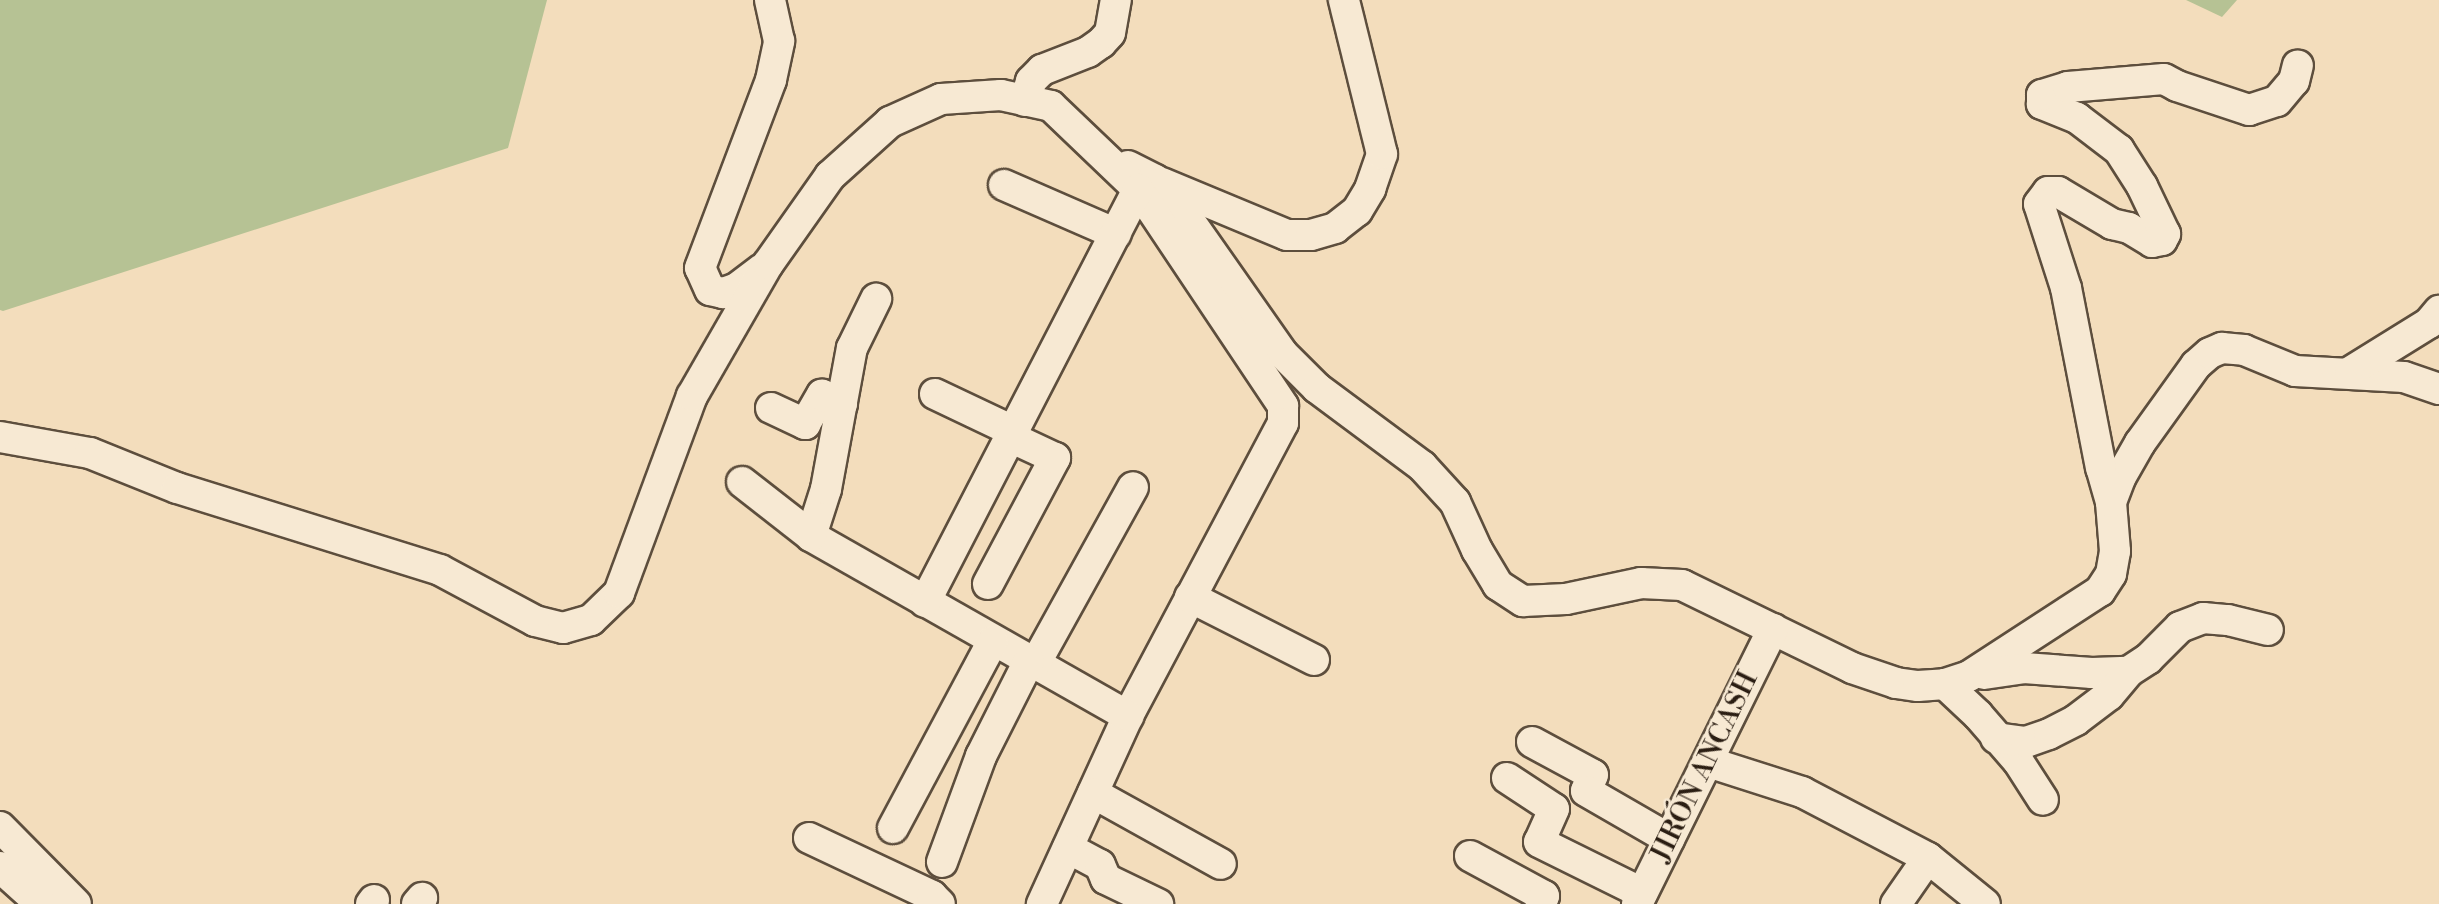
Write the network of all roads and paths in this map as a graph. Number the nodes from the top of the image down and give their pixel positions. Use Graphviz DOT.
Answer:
graph roads {
  1 [pos="770,0"];
  2 [pos="1116,0"];
  3 [pos="1343,0"];
  4 [pos="2298,65"];
  5 [pos="1025,101"];
  6 [pos="1004,185"];
  7 [pos="1146,185"];
  8 [pos="1115,234"];
  9 [pos="768,264"];
  10 [pos="876,299"];
  11 [pos="2439,311"];
  12 [pos="2350,372"];
  13 [pos="2439,389"];
  14 [pos="935,394"];
  15 [pos="842,404"];
  16 [pos="771,408"];
  17 [pos="1012,434"];
  18 [pos="0,437"];
  19 [pos="742,482"];
  20 [pos="1133,488"];
  21 [pos="2111,502"];
  22 [pos="811,536"];
  23 [pos="988,584"];
  24 [pos="1190,597"];
  25 [pos="925,602"];
  26 [pos="1773,629"];
  27 [pos="2268,630"];
  28 [pos="993,641"];
  29 [pos="1314,660"];
  30 [pos="1032,662"];
  31 [pos="2128,671"];
  32 [pos="1957,680"];
  33 [pos="1128,716"];
  34 [pos="1996,738"];
  35 [pos="1532,742"];
  36 [pos="1707,762"];
  37 [pos="1507,778"];
  38 [pos="1093,793"];
  39 [pos="2043,800"];
  40 [pos="0,827"];
  41 [pos="893,828"];
  42 [pos="809,838"];
  43 [pos="1669,839"];
  44 [pos="1068,848"];
  45 [pos="1470,856"];
  46 [pos="1928,858"];
  47 [pos="942,862"];
  48 [pos="1221,864"];
  49 [pos="0,867"];
  50 [pos="1640,899"];
  51 [pos="41,904"];
  52 [pos="76,904"];
  53 [pos="940,904"];
  54 [pos="1042,904"];
  55 [pos="1158,904"];
  56 [pos="1541,904"];
  57 [pos="1896,904"];
  58 [pos="1985,904"];
  1 -- 9 [label="street"];
  2 -- 5 [label="street"];
  3 -- 7 [label="street"];
  4 -- 21 [label="street"];
  5 -- 7 [label="street"];
  5 -- 9 [label="street"];
  6 -- 8 [label="street"];
  7 -- 8 [label="street"];
  7 -- 24 [label="street"];
  7 -- 26 [label="street"];
  8 -- 17 [label="street"];
  9 -- 18 [label="street"];
  10 -- 15 [label="street"];
  11 -- 12 [label="street"];
  12 -- 13 [label="street"];
  12 -- 21 [label="street"];
  14 -- 17 [label="street"];
  15 -- 16 [label="street"];
  15 -- 22 [label="street"];
  17 -- 23 [label="street"];
  17 -- 25 [label="street"];
  19 -- 22 [label="street"];
  20 -- 30 [label="street"];
  21 -- 32 [label="street"];
  22 -- 25 [label="street"];
  24 -- 29 [label="street"];
  24 -- 33 [label="street"];
  25 -- 28 [label="street"];
  26 -- 32 [label="street"];
  26 -- 36 [label="street, JIRÓN ANCASH"];
  27 -- 31 [label="street"];
  28 -- 30 [label="street"];
  28 -- 41 [label="street"];
  30 -- 33 [label="street"];
  30 -- 47 [label="street"];
  31 -- 32 [label="street"];
  31 -- 34 [label="street"];
  32 -- 34 [label="street"];
  33 -- 38 [label="street"];
  34 -- 39 [label="street"];
  35 -- 43 [label="street"];
  36 -- 43 [label="street, JIRÓN ANCASH"];
  36 -- 46 [label="street"];
  37 -- 50 [label="street"];
  38 -- 44 [label="street"];
  38 -- 48 [label="street"];
  40 -- 52 [label="street"];
  42 -- 53 [label="street"];
  43 -- 50 [label="street, JIRÓN ANCASH"];
  44 -- 54 [label="street"];
  44 -- 55 [label="street"];
  45 -- 56 [label="street"];
  46 -- 57 [label="street"];
  46 -- 58 [label="street"];
  49 -- 51 [label="street"];
}
